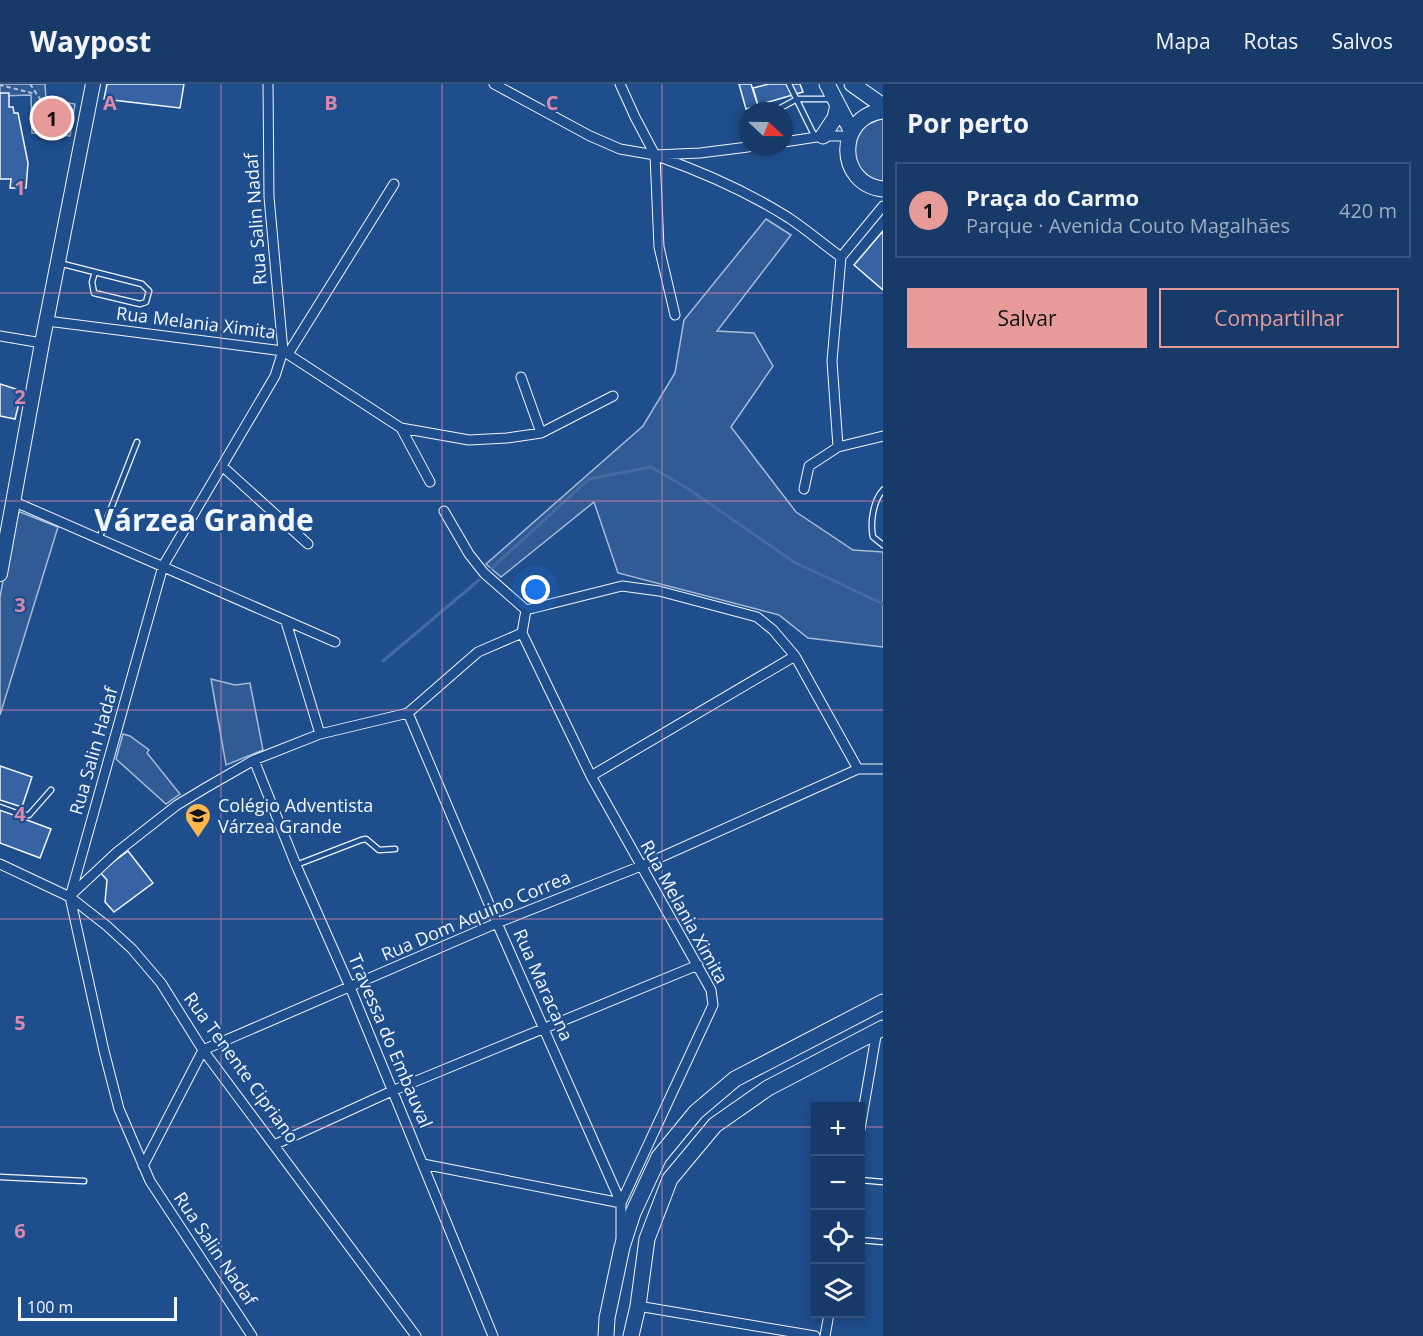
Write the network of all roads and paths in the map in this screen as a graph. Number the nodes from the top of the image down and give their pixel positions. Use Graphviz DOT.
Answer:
graph roads {
  1 [pos="30,84"];
  2 [pos="93,84"];
  3 [pos="268,84"];
  4 [pos="494,84"];
  5 [pos="620,84"];
  6 [pos="789,84"];
  7 [pos="827,84"];
  8 [pos="852,84"];
  9 [pos="0,86"];
  10 [pos="36,94"];
  11 [pos="797,99"];
  12 [pos="792,102"];
  13 [pos="836,102"];
  14 [pos="883,106"];
  15 [pos="883,111"];
  16 [pos="84,131"];
  17 [pos="851,134"];
  18 [pos="819,137"];
  19 [pos="793,141"];
  20 [pos="739,148"];
  21 [pos="655,155"];
  22 [pos="394,184"];
  23 [pos="883,189"];
  24 [pos="883,206"];
  25 [pos="841,257"];
  26 [pos="59,262"];
  27 [pos="95,272"];
  28 [pos="675,315"];
  29 [pos="47,321"];
  30 [pos="0,336"];
  31 [pos="42,344"];
  32 [pos="286,353"];
  33 [pos="521,377"];
  34 [pos="613,396"];
  35 [pos="401,428"];
  36 [pos="541,433"];
  37 [pos="883,436"];
  38 [pos="137,442"];
  39 [pos="838,447"];
  40 [pos="222,466"];
  41 [pos="430,482"];
  42 [pos="804,489"];
  43 [pos="883,490"];
  44 [pos="15,502"];
  45 [pos="444,511"];
  46 [pos="99,539"];
  47 [pos="3,542"];
  48 [pos="308,544"];
  49 [pos="883,545"];
  50 [pos="163,566"];
  51 [pos="0,574"];
  52 [pos="526,610"];
  53 [pos="286,622"];
  54 [pos="522,633"];
  55 [pos="335,642"];
  56 [pos="795,656"];
  57 [pos="408,713"];
  58 [pos="320,734"];
  59 [pos="254,760"];
  60 [pos="858,769"];
  61 [pos="883,769"];
  62 [pos="591,776"];
  63 [pos="51,790"];
  64 [pos="0,807"];
  65 [pos="395,849"];
  66 [pos="0,864"];
  67 [pos="296,865"];
  68 [pos="641,866"];
  69 [pos="70,897"];
  70 [pos="497,923"];
  71 [pos="698,965"];
  72 [pos="350,987"];
  73 [pos="883,1002"];
  74 [pos="544,1029"];
  75 [pos="880,1029"];
  76 [pos="203,1050"];
  77 [pos="392,1091"];
  78 [pos="865,1108"];
  79 [pos="276,1144"];
  80 [pos="423,1164"];
  81 [pos="143,1166"];
  82 [pos="0,1177"];
  83 [pos="865,1180"];
  84 [pos="84,1181"];
  85 [pos="150,1181"];
  86 [pos="883,1182"];
  87 [pos="621,1203"];
  88 [pos="865,1240"];
  89 [pos="883,1242"];
  90 [pos="622,1247"];
  91 [pos="638,1306"];
  92 [pos="607,1318"];
  93 [pos="828,1318"];
  94 [pos="252,1336"];
  95 [pos="416,1336"];
  96 [pos="493,1336"];
  97 [pos="597,1336"];
  98 [pos="606,1336"];
  99 [pos="631,1336"];
  100 [pos="815,1336"];
  101 [pos="825,1336"];
  1 -- 10 [label="path"];
  2 -- 16 [label="main road"];
  3 -- 32 [label="street, Rua Salin Nadaf"];
  4 -- 21 [label="street"];
  5 -- 21 [label="street"];
  6 -- 11 [label="lane"];
  7 -- 13 [label="main road"];
  8 -- 14 [label="main road"];
  9 -- 10 [label="path"];
  10 -- 16 [label="path"];
  11 -- 12 [label="lane"];
  11 -- 13 [label="lane"];
  11 -- 18 [label="lane"];
  13 -- 17 [label="main road"];
  13 -- 18 [label="main road"];
  15 -- 17 [label="main road"];
  16 -- 26 [label="main road"];
  17 -- 18 [label="street"];
  17 -- 23 [label="main road"];
  18 -- 19 [label="street"];
  20 -- 21 [label="street"];
  21 -- 25 [label="street"];
  21 -- 28 [label="street"];
  22 -- 32 [label="street"];
  24 -- 25 [label="street"];
  25 -- 39 [label="street"];
  26 -- 27 [label="lane"];
  26 -- 29 [label="main road"];
  27 -- 27 [label="lane"];
  29 -- 31 [label="main road"];
  29 -- 32 [label="street, Rua Melania Ximita"];
  30 -- 31 [label="street"];
  31 -- 44 [label="main road"];
  32 -- 35 [label="street, Rua Melania Ximita"];
  32 -- 40 [label="street, Rua Salin Hadaf"];
  33 -- 36 [label="street"];
  34 -- 36 [label="street"];
  35 -- 36 [label="street"];
  35 -- 41 [label="street, Rua Melania Ximita"];
  37 -- 39 [label="street"];
  38 -- 46 [label="lane"];
  39 -- 42 [label="street"];
  40 -- 48 [label="street"];
  40 -- 50 [label="street, Rua Salin Hadaf"];
  43 -- 49 [label="lane"];
  44 -- 46 [label="street"];
  44 -- 47 [label="main road"];
  45 -- 52 [label="street"];
  46 -- 50 [label="street"];
  47 -- 51 [label="main road"];
  50 -- 53 [label="street"];
  50 -- 69 [label="street, Rua Salin Hadaf"];
  52 -- 54 [label="street"];
  52 -- 56 [label="street"];
  53 -- 55 [label="street"];
  53 -- 58 [label="street"];
  54 -- 57 [label="street"];
  54 -- 62 [label="street, Rua Melania Ximita"];
  56 -- 60 [label="street"];
  56 -- 62 [label="street"];
  57 -- 58 [label="street"];
  57 -- 70 [label="street, Rua Maracana"];
  58 -- 59 [label="street"];
  59 -- 67 [label="street, Travessa do Embauval"];
  59 -- 69 [label="street"];
  60 -- 61 [label="street, Rua Dom Aquino Correa"];
  60 -- 68 [label="street, Rua Dom Aquino Correa"];
  62 -- 68 [label="street, Rua Melania Ximita"];
  63 -- 64 [label="lane"];
  65 -- 67 [label="lane"];
  66 -- 69 [label="street, Rua Tenente Cipriano"];
  67 -- 72 [label="street, Travessa do Embauval"];
  68 -- 70 [label="street, Rua Dom Aquino Correa"];
  68 -- 71 [label="street, Rua Melania Ximita"];
  69 -- 76 [label="street, Rua Tenente Cipriano"];
  69 -- 81 [label="street, Rua Salin Hadaf"];
  70 -- 72 [label="street, Rua Dom Aquino Correa"];
  70 -- 74 [label="street, Rua Maracana"];
  71 -- 74 [label="street"];
  71 -- 87 [label="street, Rua Melania Ximita"];
  72 -- 76 [label="street, Rua Dom Aquino Correa"];
  72 -- 77 [label="street, Travessa do Embauval"];
  73 -- 75 [label="main road"];
  73 -- 90 [label="main road"];
  74 -- 77 [label="street"];
  74 -- 87 [label="street, Rua Maracana"];
  75 -- 78 [label="street"];
  75 -- 91 [label="main road"];
  76 -- 79 [label="street, Rua Tenente Cipriano"];
  76 -- 81 [label="street"];
  77 -- 79 [label="street"];
  77 -- 80 [label="street, Travessa do Embauval"];
  79 -- 95 [label="street, Rua Tenente Cipriano"];
  80 -- 87 [label="street"];
  80 -- 96 [label="street, Travessa do Embauval"];
  81 -- 85 [label="street, Rua Salin Hadaf"];
  82 -- 84 [label="lane"];
  83 -- 86 [label="lane"];
  85 -- 94 [label="street, Rua Salin Nadaf"];
  87 -- 90 [label="street, Rua Melania Ximita"];
  88 -- 89 [label="lane"];
  90 -- 92 [label="main road"];
  91 -- 92 [label="main road"];
  91 -- 99 [label="main road"];
  91 -- 100 [label="street"];
  92 -- 97 [label="street"];
  92 -- 98 [label="main road"];
  93 -- 101 [label="street"];
}
